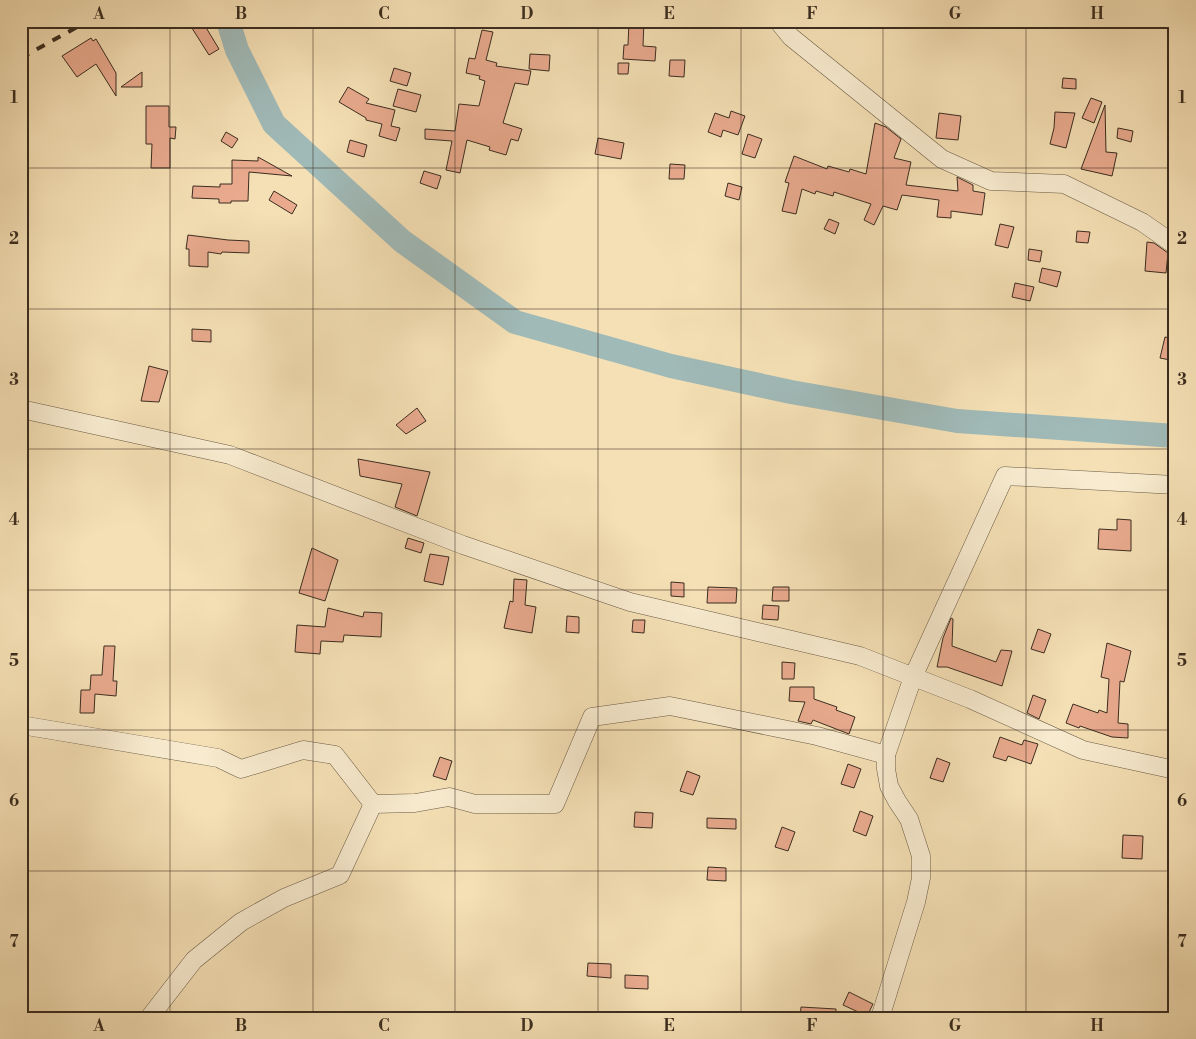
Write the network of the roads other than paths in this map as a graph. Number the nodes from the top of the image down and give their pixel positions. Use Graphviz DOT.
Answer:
graph roads {
  1 [pos="778,21"];
  2 [pos="1175,245"];
  3 [pos="21,409"];
  4 [pos="1175,485"];
  5 [pos="913,677"];
  6 [pos="21,725"];
  7 [pos="886,755"];
  8 [pos="1175,770"];
  9 [pos="373,804"];
  10 [pos="149,1018"];
  11 [pos="880,1018"];
  1 -- 2 [label="street"];
  3 -- 5 [label="street"];
  4 -- 5 [label="street"];
  5 -- 7 [label="street"];
  5 -- 8 [label="street"];
  6 -- 9 [label="street"];
  7 -- 9 [label="street"];
  7 -- 11 [label="street"];
  9 -- 10 [label="street"];
}
